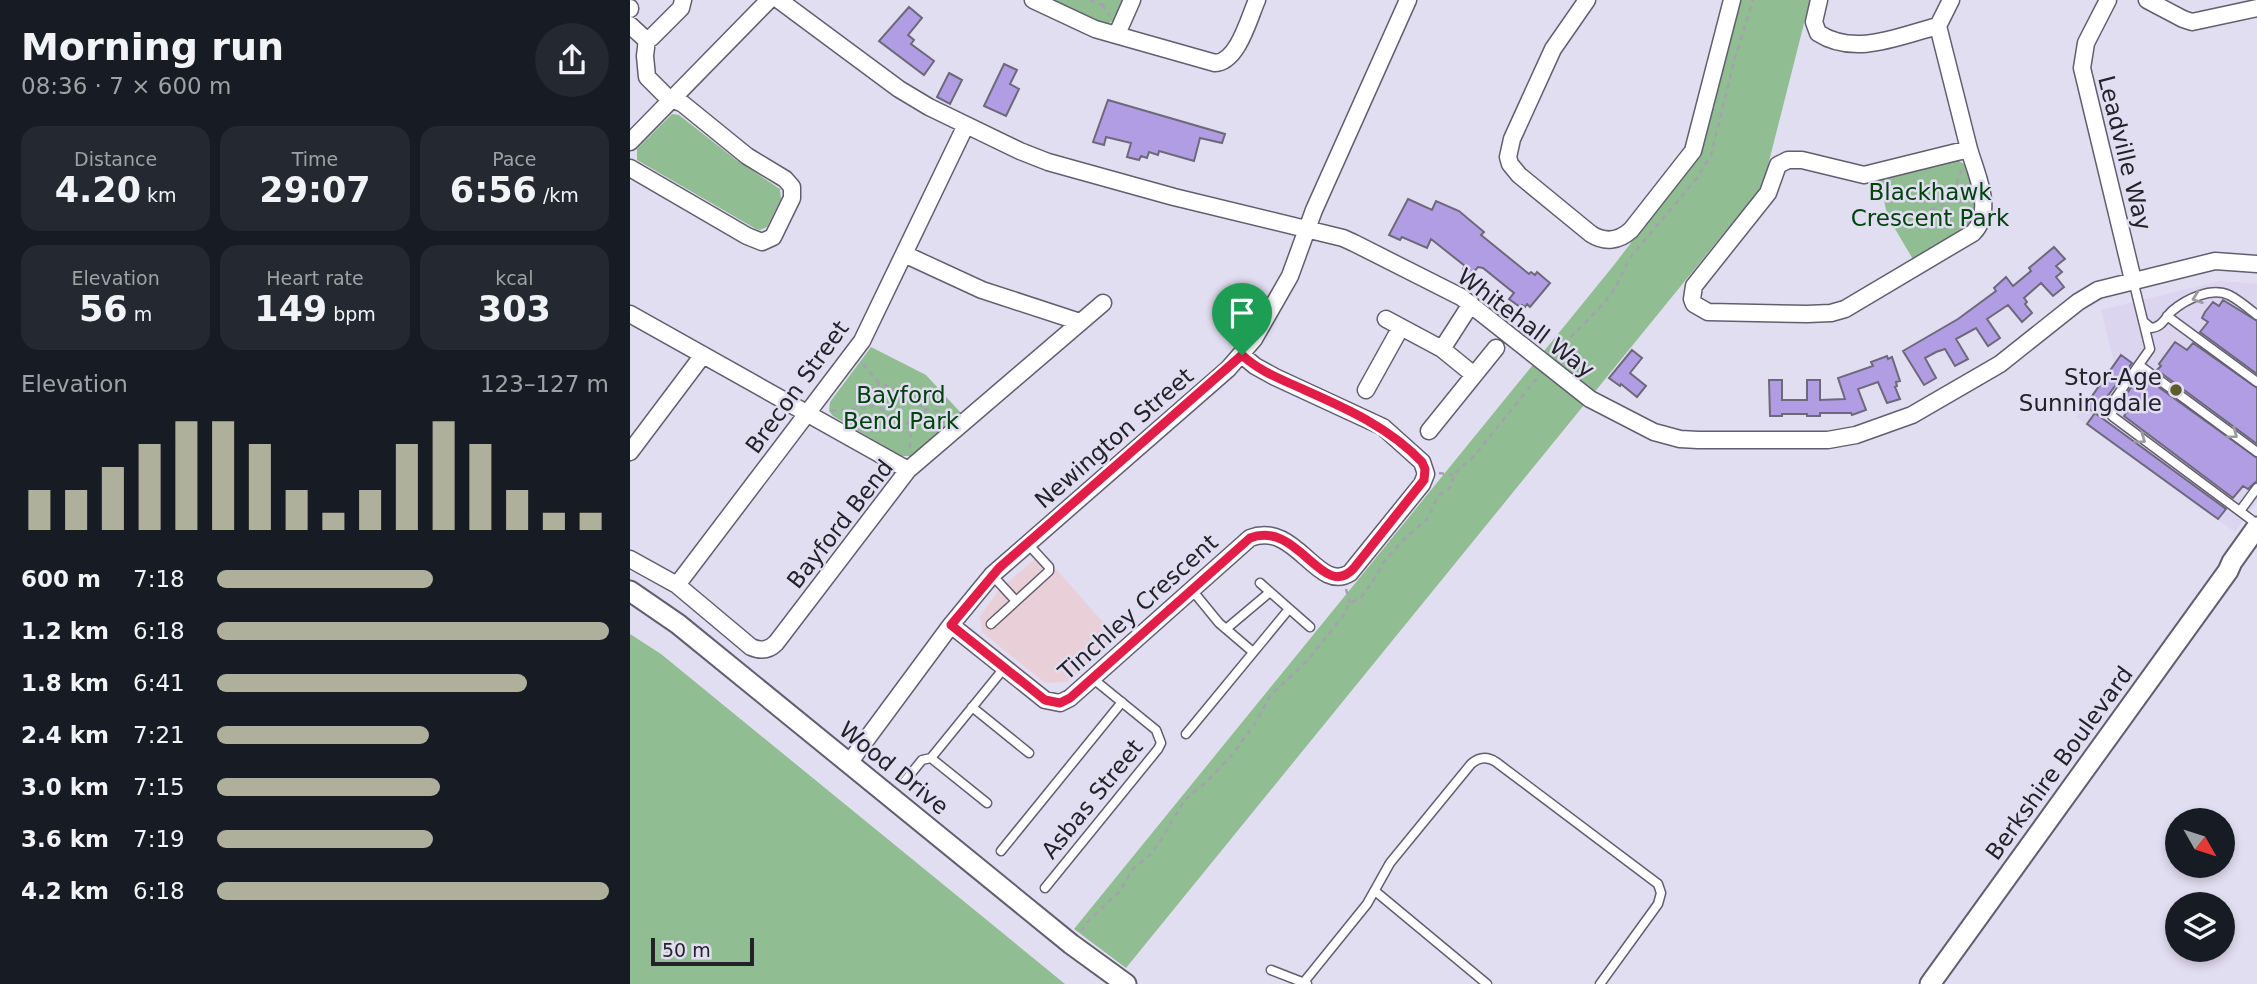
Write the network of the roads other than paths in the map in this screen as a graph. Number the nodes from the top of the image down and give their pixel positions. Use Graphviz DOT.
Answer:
graph roads {
  1 [pos="683,0"];
  2 [pos="769,0"];
  3 [pos="779,0"];
  4 [pos="1033,0"];
  5 [pos="1132,0"];
  6 [pos="1257,0"];
  7 [pos="1408,0"];
  8 [pos="1587,0"];
  9 [pos="1732,0"];
  10 [pos="1819,0"];
  11 [pos="1951,0"];
  12 [pos="2108,0"];
  13 [pos="2147,0"];
  14 [pos="2257,8"];
  15 [pos="630,25"];
  16 [pos="1938,26"];
  17 [pos="1117,34"];
  18 [pos="647,39"];
  19 [pos="672,98"];
  20 [pos="966,125"];
  21 [pos="630,142"];
  22 [pos="1971,156"];
  23 [pos="630,168"];
  24 [pos="1307,229"];
  25 [pos="904,254"];
  26 [pos="2257,264"];
  27 [pos="2133,280"];
  28 [pos="1103,303"];
  29 [pos="1471,304"];
  30 [pos="630,314"];
  31 [pos="2257,315"];
  32 [pos="2167,316"];
  33 [pos="1386,318"];
  34 [pos="2143,321"];
  35 [pos="1080,322"];
  36 [pos="1401,327"];
  37 [pos="1496,348"];
  38 [pos="1442,349"];
  39 [pos="703,355"];
  40 [pos="1242,355"];
  41 [pos="2139,365"];
  42 [pos="1474,375"];
  43 [pos="2257,382"];
  44 [pos="1366,390"];
  45 [pos="810,415"];
  46 [pos="1429,431"];
  47 [pos="630,452"];
  48 [pos="2257,452"];
  49 [pos="910,469"];
  50 [pos="2257,488"];
  51 [pos="2240,511"];
  52 [pos="2257,525"];
  53 [pos="2257,541"];
  54 [pos="1027,543"];
  55 [pos="630,559"];
  56 [pos="2228,571"];
  57 [pos="992,575"];
  58 [pos="1260,583"];
  59 [pos="677,585"];
  60 [pos="1192,590"];
  61 [pos="630,591"];
  62 [pos="1270,592"];
  63 [pos="1016,601"];
  64 [pos="1289,609"];
  65 [pos="991,624"];
  66 [pos="951,625"];
  67 [pos="1310,627"];
  68 [pos="1226,629"];
  69 [pos="1253,652"];
  70 [pos="1004,667"];
  71 [pos="1092,678"];
  72 [pos="1122,702"];
  73 [pos="972,707"];
  74 [pos="1186,734"];
  75 [pos="1029,753"];
  76 [pos="931,758"];
  77 [pos="849,763"];
  78 [pos="905,781"];
  79 [pos="987,803"];
  80 [pos="1001,851"];
  81 [pos="1045,888"];
  82 [pos="1375,891"];
  83 [pos="1271,970"];
  84 [pos="1306,983"];
  85 [pos="1126,984"];
  86 [pos="1487,984"];
  87 [pos="1600,984"];
  88 [pos="1930,984"];
  1 -- 18 [label="street"];
  2 -- 19 [label="street"];
  3 -- 20 [label="street, Whitehall Way"];
  4 -- 17 [label="street"];
  5 -- 17 [label="street"];
  6 -- 17 [label="street"];
  7 -- 24 [label="street, Newington Street"];
  8 -- 9 [label="street"];
  10 -- 16 [label="street"];
  11 -- 16 [label="street"];
  12 -- 27 [label="street, Leadville Way"];
  13 -- 14 [label="street"];
  15 -- 18 [label="street"];
  16 -- 22 [label="street"];
  18 -- 19 [label="street"];
  19 -- 21 [label="street"];
  19 -- 23 [label="street"];
  20 -- 24 [label="street, Whitehall Way"];
  20 -- 25 [label="street, Brecon Street"];
  22 -- 22 [label="street"];
  24 -- 29 [label="street, Whitehall Way"];
  24 -- 40 [label="street, Newington Street"];
  25 -- 35 [label="street"];
  25 -- 45 [label="street, Brecon Street"];
  26 -- 27 [label="street, Whitehall Way"];
  27 -- 29 [label="street, Whitehall Way"];
  27 -- 34 [label="lane"];
  28 -- 35 [label="street, Bayford Bend"];
  29 -- 38 [label="street"];
  30 -- 39 [label="street"];
  31 -- 32 [label="lane, one-way"];
  32 -- 34 [label="lane"];
  32 -- 43 [label="lane"];
  33 -- 36 [label="street"];
  34 -- 41 [label="lane"];
  35 -- 49 [label="street, Bayford Bend"];
  36 -- 38 [label="street"];
  36 -- 44 [label="street"];
  37 -- 42 [label="street"];
  38 -- 42 [label="street"];
  39 -- 45 [label="street"];
  39 -- 47 [label="street"];
  40 -- 54 [label="street, Newington Street"];
  40 -- 60 [label="street, Tinchley Crescent"];
  41 -- 48 [label="lane, one-way"];
  41 -- 51 [label="lane, one-way"];
  42 -- 46 [label="street"];
  45 -- 49 [label="street"];
  45 -- 59 [label="street, Brecon Street"];
  49 -- 59 [label="street, Bayford Bend"];
  50 -- 51 [label="lane"];
  51 -- 52 [label="lane"];
  52 -- 56 [label="street, Berkshire Boulevard"];
  53 -- 56 [label="street, Berkshire Boulevard"];
  54 -- 57 [label="street, Newington Street"];
  54 -- 63 [label="lane"];
  55 -- 59 [label="street, Bayford Bend"];
  56 -- 88 [label="street, Berkshire Boulevard"];
  57 -- 63 [label="lane"];
  57 -- 66 [label="street, Newington Street"];
  58 -- 62 [label="lane"];
  60 -- 68 [label="lane"];
  60 -- 71 [label="street, Tinchley Crescent"];
  61 -- 77 [label="street, Wood Drive"];
  62 -- 64 [label="lane"];
  62 -- 68 [label="lane"];
  63 -- 65 [label="lane"];
  64 -- 67 [label="lane"];
  64 -- 69 [label="lane"];
  66 -- 70 [label="street, Tinchley Crescent"];
  66 -- 77 [label="street, Newington Street"];
  68 -- 69 [label="lane"];
  69 -- 74 [label="lane"];
  70 -- 71 [label="street, Tinchley Crescent"];
  70 -- 73 [label="lane"];
  71 -- 72 [label="lane, Asbas Street"];
  72 -- 80 [label="lane"];
  72 -- 81 [label="lane, Asbas Street"];
  73 -- 75 [label="lane"];
  73 -- 76 [label="lane"];
  76 -- 78 [label="lane"];
  76 -- 79 [label="lane"];
  77 -- 85 [label="street, Wood Drive"];
  82 -- 84 [label="lane"];
  82 -- 86 [label="lane"];
  82 -- 87 [label="lane"];
  83 -- 84 [label="lane"];
}
